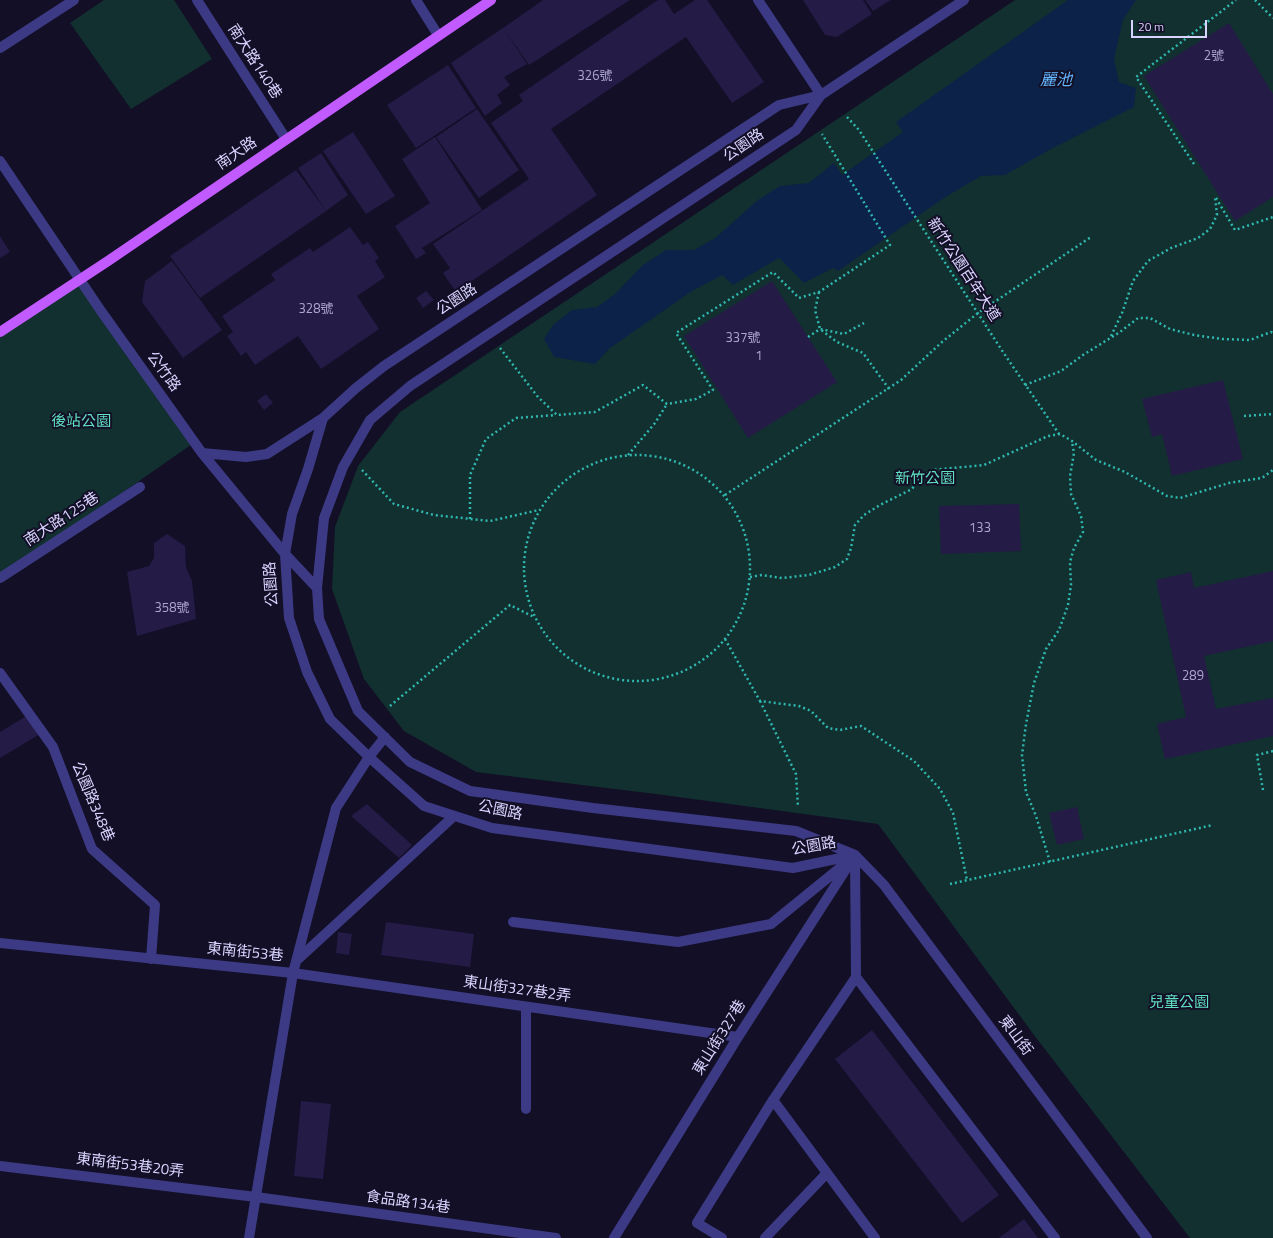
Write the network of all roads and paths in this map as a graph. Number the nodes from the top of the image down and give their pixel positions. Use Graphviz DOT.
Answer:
graph roads {
  1 [pos="74,0"];
  2 [pos="197,0"];
  3 [pos="416,0"];
  4 [pos="491,0"];
  5 [pos="758,0"];
  6 [pos="964,0"];
  7 [pos="1236,0"];
  8 [pos="1255,0"];
  9 [pos="1273,18"];
  10 [pos="438,35"];
  11 [pos="0,48"];
  12 [pos="821,95"];
  13 [pos="847,117"];
  14 [pos="822,134"];
  15 [pos="286,139"];
  16 [pos="0,161"];
  17 [pos="1194,164"];
  18 [pos="1273,217"];
  19 [pos="1091,237"];
  20 [pos="81,279"];
  21 [pos="819,292"];
  22 [pos="978,313"];
  23 [pos="864,323"];
  24 [pos="820,329"];
  25 [pos="0,332"];
  26 [pos="1272,333"];
  27 [pos="808,337"];
  28 [pos="1111,337"];
  29 [pos="500,348"];
  30 [pos="1025,385"];
  31 [pos="889,389"];
  32 [pos="667,404"];
  33 [pos="1273,414"];
  34 [pos="557,415"];
  35 [pos="1244,416"];
  36 [pos="323,418"];
  37 [pos="1060,434"];
  38 [pos="1072,442"];
  39 [pos="202,453"];
  40 [pos="628,455"];
  41 [pos="359,467"];
  42 [pos="1273,470"];
  43 [pos="140,487"];
  44 [pos="725,495"];
  45 [pos="539,510"];
  46 [pos="470,519"];
  47 [pos="285,554"];
  48 [pos="750,577"];
  49 [pos="0,578"];
  50 [pos="317,588"];
  51 [pos="534,617"];
  52 [pos="725,639"];
  53 [pos="0,673"];
  54 [pos="760,701"];
  55 [pos="390,706"];
  56 [pos="385,738"];
  57 [pos="1273,751"];
  58 [pos="369,757"];
  59 [pos="1263,790"];
  60 [pos="798,807"];
  61 [pos="454,816"];
  62 [pos="1213,825"];
  63 [pos="855,855"];
  64 [pos="1050,862"];
  65 [pos="967,880"];
  66 [pos="950,884"];
  67 [pos="513,922"];
  68 [pos="0,943"];
  69 [pos="151,959"];
  70 [pos="296,961"];
  71 [pos="293,973"];
  72 [pos="856,977"];
  73 [pos="526,1007"];
  74 [pos="738,1037"];
  75 [pos="773,1100"];
  76 [pos="526,1110"];
  77 [pos="0,1166"];
  78 [pos="827,1173"];
  79 [pos="256,1197"];
  80 [pos="249,1238"];
  81 [pos="556,1238"];
  82 [pos="614,1238"];
  83 [pos="722,1238"];
  84 [pos="765,1238"];
  85 [pos="875,1238"];
  86 [pos="1055,1238"];
  87 [pos="1147,1238"];
  1 -- 11 [label="street"];
  2 -- 15 [label="street, 南大路140巷"];
  3 -- 10 [label="street"];
  4 -- 10 [label="main road, 南大路"];
  5 -- 12 [label="street"];
  6 -- 12 [label="street, 公園路"];
  7 -- 17 [label="path"];
  8 -- 9 [label="path"];
  10 -- 15 [label="main road, 南大路"];
  12 -- 36 [label="street, 公園路"];
  12 -- 50 [label="street, 公園路"];
  13 -- 22 [label="path, 新竹公園百年大道"];
  14 -- 21 [label="path"];
  15 -- 20 [label="main road, 南大路"];
  16 -- 20 [label="street, 公竹路"];
  18 -- 28 [label="path"];
  19 -- 22 [label="path"];
  20 -- 25 [label="main road, 南大路"];
  20 -- 39 [label="street, 公竹路"];
  21 -- 24 [label="path"];
  21 -- 32 [label="path"];
  22 -- 30 [label="path, 新竹公園百年大道"];
  22 -- 31 [label="path"];
  23 -- 24 [label="path"];
  24 -- 27 [label="path"];
  24 -- 31 [label="path"];
  26 -- 28 [label="path"];
  28 -- 30 [label="path"];
  29 -- 34 [label="path"];
  30 -- 37 [label="path, 新竹公園百年大道"];
  31 -- 44 [label="path"];
  32 -- 34 [label="path"];
  32 -- 40 [label="path"];
  33 -- 35 [label="path"];
  34 -- 46 [label="path"];
  36 -- 39 [label="street"];
  36 -- 47 [label="street, 公園路"];
  37 -- 38 [label="path"];
  37 -- 48 [label="path"];
  38 -- 42 [label="path"];
  38 -- 64 [label="path"];
  39 -- 47 [label="street, 公竹路"];
  40 -- 44 [label="path"];
  40 -- 45 [label="path"];
  41 -- 46 [label="path"];
  43 -- 49 [label="street, 南大路125巷"];
  44 -- 48 [label="path"];
  45 -- 46 [label="path"];
  45 -- 51 [label="path"];
  47 -- 50 [label="street, 公竹路"];
  47 -- 58 [label="street, 公園路"];
  48 -- 52 [label="path"];
  50 -- 56 [label="street, 公園路"];
  51 -- 52 [label="path"];
  51 -- 55 [label="path"];
  52 -- 54 [label="path"];
  53 -- 69 [label="street, 公園路348巷"];
  54 -- 60 [label="path"];
  54 -- 65 [label="path"];
  56 -- 58 [label="street"];
  56 -- 63 [label="street, 公園路"];
  57 -- 59 [label="path"];
  58 -- 61 [label="street, 公園路"];
  58 -- 70 [label="street"];
  61 -- 63 [label="street, 公園路"];
  61 -- 70 [label="street"];
  62 -- 64 [label="path"];
  63 -- 67 [label="street"];
  63 -- 72 [label="street"];
  63 -- 74 [label="street, 東山街327巷"];
  63 -- 87 [label="street, 東山街"];
  64 -- 65 [label="path"];
  65 -- 66 [label="path"];
  68 -- 69 [label="street, 東南街53巷"];
  69 -- 71 [label="street, 東南街53巷"];
  70 -- 71 [label="street"];
  71 -- 73 [label="street, 東山街327巷2弄"];
  71 -- 79 [label="street, 東南街53巷"];
  72 -- 75 [label="street"];
  72 -- 86 [label="street"];
  73 -- 74 [label="street, 東山街327巷2弄"];
  73 -- 76 [label="street"];
  74 -- 82 [label="street, 東山街327巷"];
  75 -- 78 [label="street"];
  75 -- 83 [label="street"];
  77 -- 79 [label="street, 東南街53巷20弄"];
  78 -- 84 [label="street"];
  78 -- 85 [label="street"];
  79 -- 80 [label="street, 東南街53巷"];
  79 -- 81 [label="street, 食品路134巷"];
}
